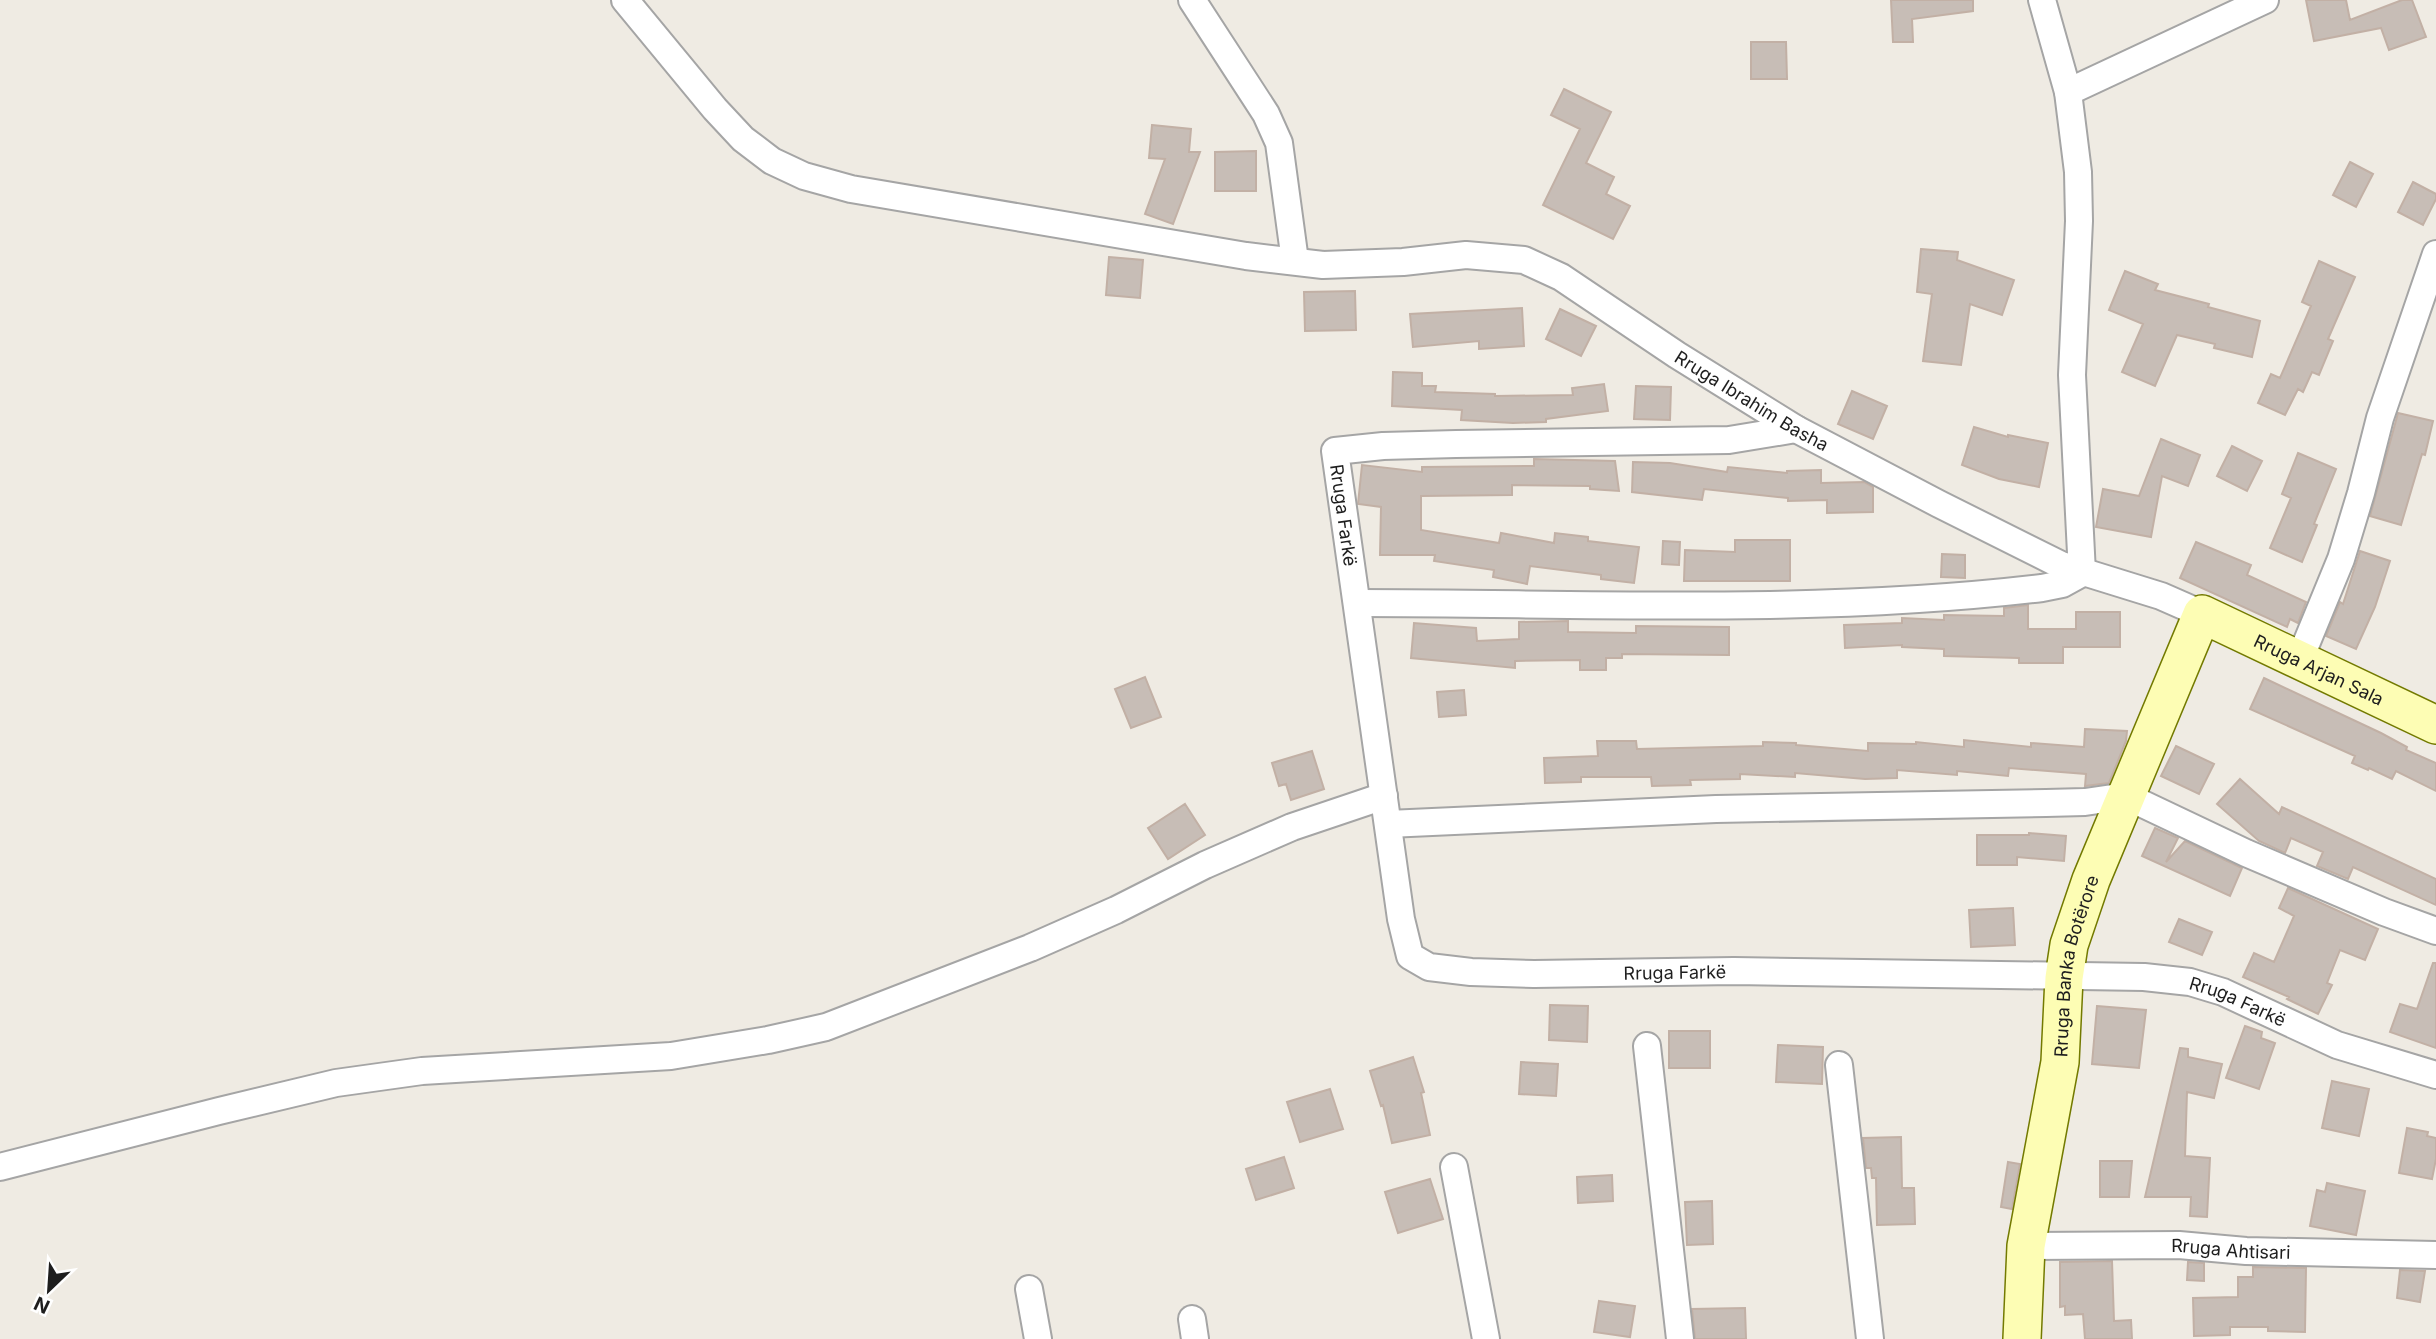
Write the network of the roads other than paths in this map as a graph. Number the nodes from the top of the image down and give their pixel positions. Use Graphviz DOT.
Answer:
graph roads {
  1 [pos="625,0"];
  2 [pos="1192,0"];
  3 [pos="2042,0"];
  4 [pos="2265,0"];
  5 [pos="2068,92"];
  6 [pos="2436,254"];
  7 [pos="1295,261"];
  8 [pos="1796,429"];
  9 [pos="2082,573"];
  10 [pos="1357,603"];
  11 [pos="2202,614"];
  12 [pos="2300,662"];
  13 [pos="2436,725"];
  14 [pos="1384,796"];
  15 [pos="2126,796"];
  16 [pos="1388,824"];
  17 [pos="2436,931"];
  18 [pos="2064,978"];
  19 [pos="1647,1045"];
  20 [pos="1839,1065"];
  21 [pos="2436,1075"];
  22 [pos="0,1167"];
  23 [pos="1454,1167"];
  24 [pos="2026,1246"];
  25 [pos="2436,1255"];
  26 [pos="1029,1289"];
  27 [pos="1038,1339"];
  28 [pos="1486,1339"];
  29 [pos="1680,1339"];
  30 [pos="1870,1339"];
  31 [pos="2022,1339"];
  1 -- 7 [label="street, Rruga Ibrahim Basha"];
  2 -- 7 [label="street"];
  3 -- 5 [label="street"];
  4 -- 5 [label="street"];
  5 -- 9 [label="street"];
  6 -- 12 [label="street"];
  7 -- 8 [label="street, Rruga Ibrahim Basha"];
  8 -- 9 [label="street, Rruga Ibrahim Basha"];
  8 -- 10 [label="street, Rruga Farkë"];
  9 -- 10 [label="street"];
  9 -- 11 [label="street, Rruga Ibrahim Basha"];
  10 -- 14 [label="street, Rruga Farkë"];
  11 -- 12 [label="street, Rruga Arjan Sala"];
  11 -- 15 [label="street, Rruga Banka Botërore"];
  12 -- 13 [label="street, Rruga Arjan Sala"];
  14 -- 16 [label="street, Rruga Farkë"];
  14 -- 22 [label="street"];
  15 -- 16 [label="street"];
  15 -- 17 [label="street"];
  15 -- 18 [label="street, Rruga Banka Botërore"];
  16 -- 18 [label="street, Rruga Farkë"];
  18 -- 21 [label="street, Rruga Farkë"];
  18 -- 24 [label="street, Rruga Banka Botërore"];
  19 -- 29 [label="street"];
  20 -- 30 [label="street"];
  23 -- 28 [label="street"];
  24 -- 25 [label="street, Rruga Ahtisari"];
  24 -- 31 [label="street, Rruga Banka Botërore"];
  26 -- 27 [label="street"];
}
